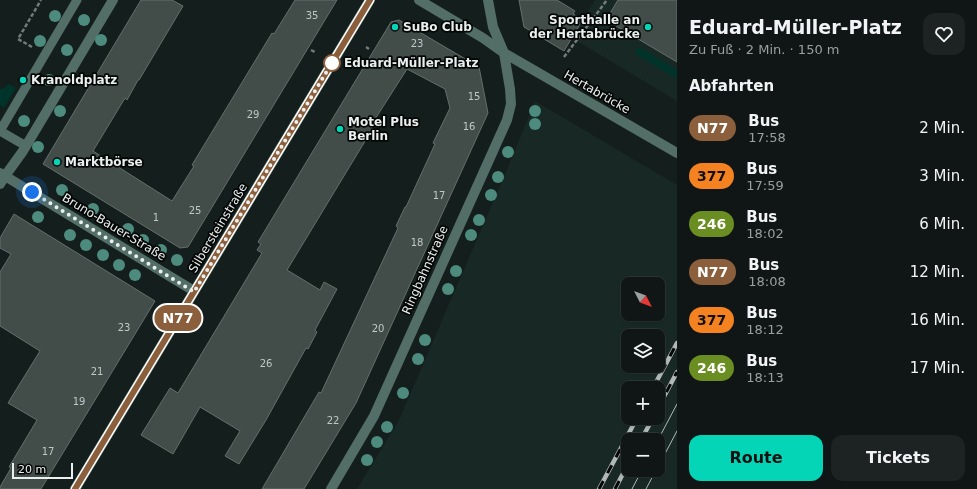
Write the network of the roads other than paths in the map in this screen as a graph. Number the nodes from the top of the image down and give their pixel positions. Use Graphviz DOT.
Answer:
graph roads {
  1 [pos="77,0"];
  2 [pos="113,0"];
  3 [pos="370,0"];
  4 [pos="419,0"];
  5 [pos="488,0"];
  6 [pos="504,53"];
  7 [pos="0,131"];
  8 [pos="26,146"];
  9 [pos="677,153"];
  10 [pos="2,178"];
  11 [pos="194,292"];
  12 [pos="75,489"];
  13 [pos="331,489"];
  1 -- 7 [label="lane"];
  2 -- 8 [label="street"];
  3 -- 11 [label="street, Silbersteinstraße"];
  4 -- 6 [label="street, Hertabrücke"];
  5 -- 6 [label="street, Ringbahnstraße"];
  6 -- 9 [label="street, Hertabrücke"];
  6 -- 13 [label="street, Ringbahnstraße"];
  7 -- 8 [label="lane"];
  8 -- 10 [label="street"];
  10 -- 11 [label="street, Bruno-Bauer-Straße"];
  11 -- 12 [label="street, Silbersteinstraße"];
}
